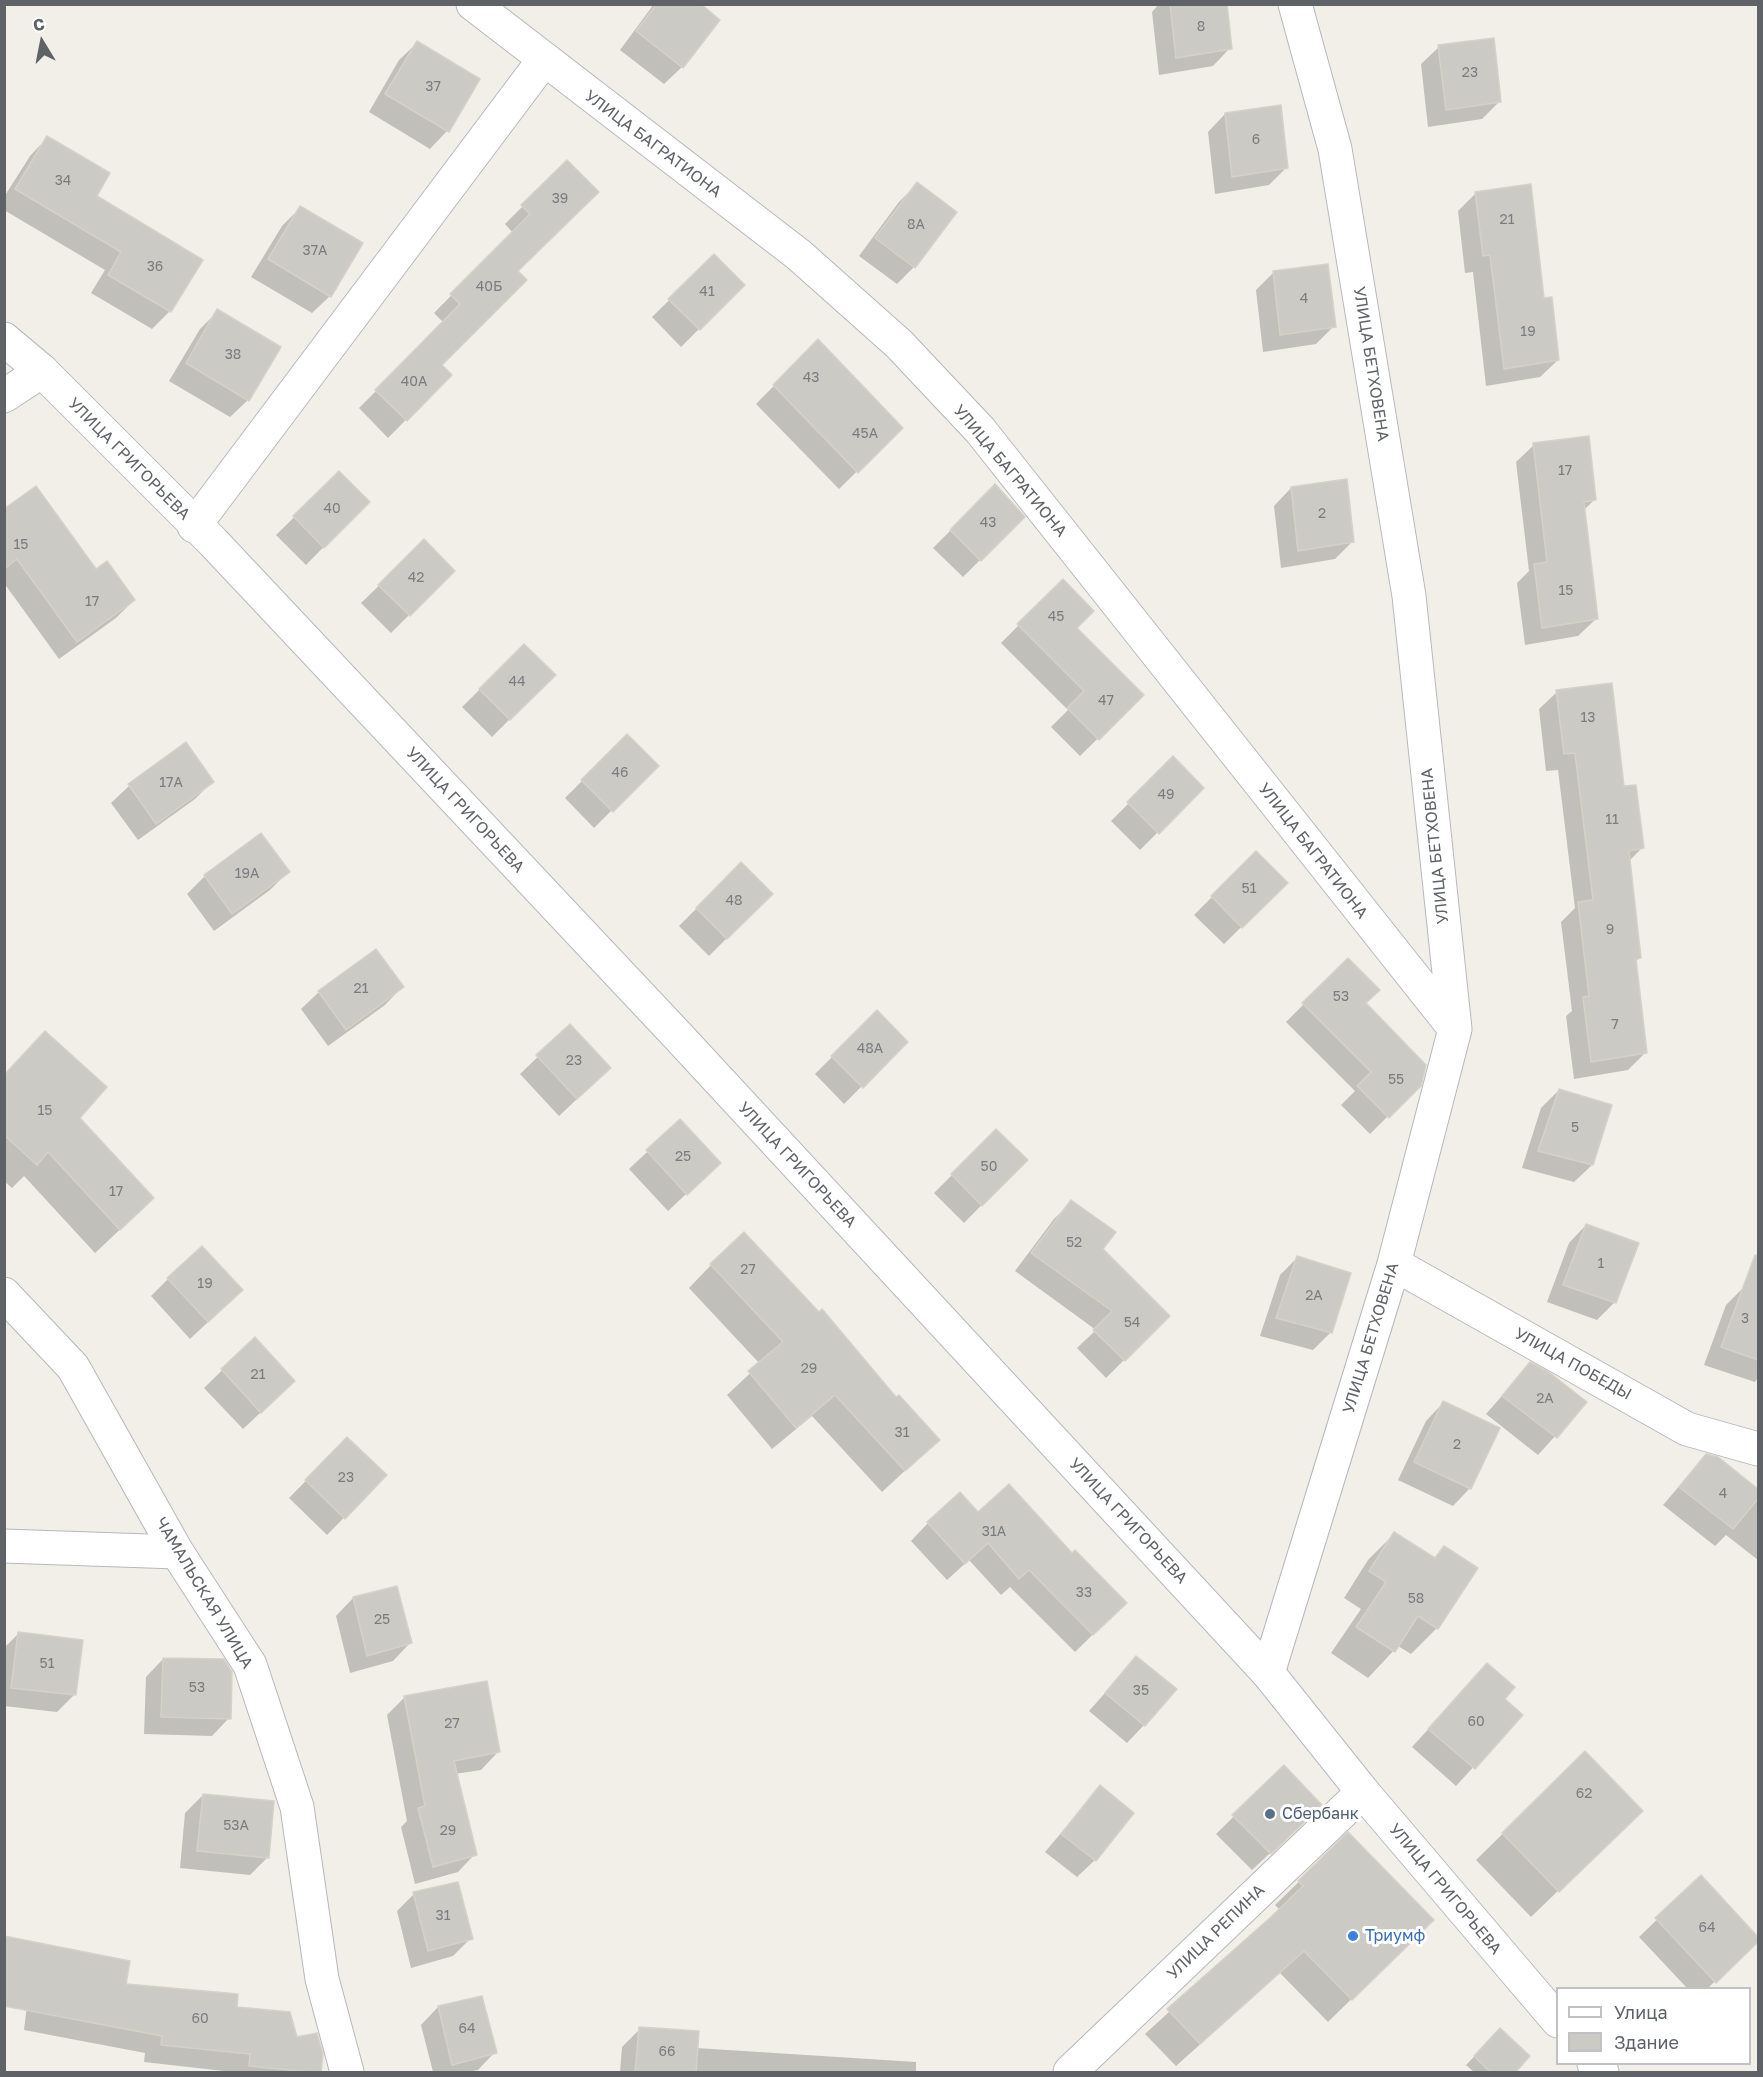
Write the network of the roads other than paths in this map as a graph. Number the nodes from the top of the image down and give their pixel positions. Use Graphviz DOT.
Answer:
graph roads {
  1 [pos="472,4"];
  2 [pos="1295,4"];
  3 [pos="543,61"];
  4 [pos="4,339"];
  5 [pos="42,371"];
  6 [pos="4,396"];
  7 [pos="194,525"];
  8 [pos="1455,1029"];
  9 [pos="1394,1263"];
  10 [pos="4,1293"];
  11 [pos="1758,1449"];
  12 [pos="4,1546"];
  13 [pos="177,1552"];
  14 [pos="1268,1673"];
  15 [pos="1363,1792"];
  16 [pos="1556,2020"];
  17 [pos="347,2073"];
  18 [pos="1070,2073"];
  1 -- 3 [label="street, УЛИЦА БАГРАТИОНА"];
  2 -- 8 [label="street, УЛИЦА БЕТХОВЕНА"];
  3 -- 7 [label="street"];
  3 -- 8 [label="street, УЛИЦА БАГРАТИОНА"];
  4 -- 5 [label="street, УЛИЦА ГРИГОРЬЕВА"];
  5 -- 6 [label="street"];
  5 -- 7 [label="street, УЛИЦА ГРИГОРЬЕВА"];
  7 -- 14 [label="street, УЛИЦА ГРИГОРЬЕВА"];
  8 -- 9 [label="street, УЛИЦА БЕТХОВЕНА"];
  9 -- 11 [label="street, УЛИЦА ПОБЕДЫ"];
  9 -- 14 [label="street, УЛИЦА БЕТХОВЕНА"];
  10 -- 13 [label="street, ЧАМАЛЬСКАЯ УЛИЦА"];
  12 -- 13 [label="street"];
  13 -- 17 [label="street, ЧАМАЛЬСКАЯ УЛИЦА"];
  14 -- 15 [label="street, УЛИЦА ГРИГОРЬЕВА"];
  15 -- 16 [label="street, УЛИЦА ГРИГОРЬЕВА"];
  15 -- 18 [label="street, УЛИЦА РЕПИНА"];
}
